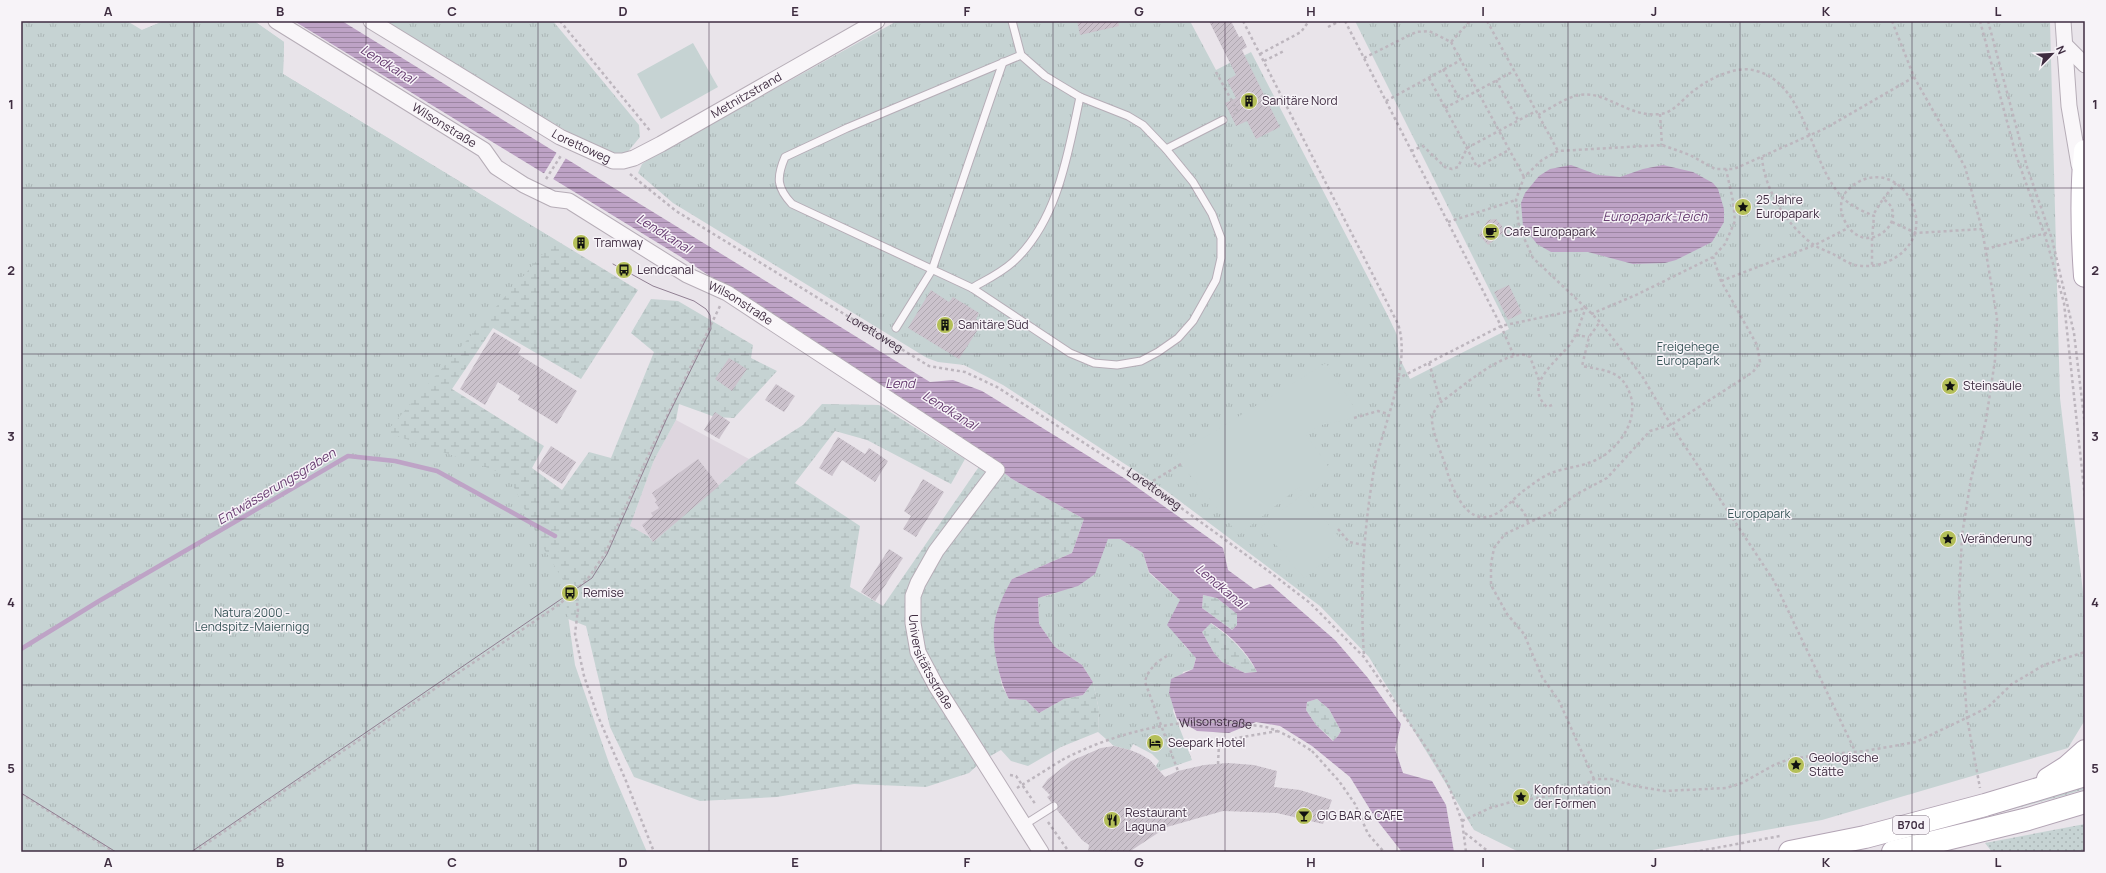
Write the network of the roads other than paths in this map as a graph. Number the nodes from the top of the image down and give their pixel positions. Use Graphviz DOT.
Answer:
graph roads {
  1 [pos="276,21"];
  2 [pos="371,21"];
  3 [pos="877,21"];
  4 [pos="1012,21"];
  5 [pos="2063,21"];
  6 [pos="2064,45"];
  7 [pos="1021,54"];
  8 [pos="1003,62"];
  9 [pos="2085,65"];
  10 [pos="1080,97"];
  11 [pos="1223,120"];
  12 [pos="1166,149"];
  13 [pos="2085,151"];
  14 [pos="613,160"];
  15 [pos="2082,188"];
  16 [pos="932,270"];
  17 [pos="2085,276"];
  18 [pos="972,288"];
  19 [pos="896,328"];
  20 [pos="997,470"];
  21 [pos="2085,751"];
  22 [pos="2085,775"];
  23 [pos="2031,791"];
  24 [pos="2085,802"];
  25 [pos="1054,806"];
  26 [pos="2085,816"];
  27 [pos="1024,825"];
  28 [pos="1786,844"];
  29 [pos="1041,852"];
  30 [pos="1894,852"];
  1 -- 20 [label="street, Wilsonstraße"];
  2 -- 14 [label="street, Lorettoweg"];
  3 -- 14 [label="street, Metnitzstrand"];
  4 -- 7 [label="lane"];
  5 -- 6 [label="street"];
  6 -- 9 [label="street"];
  6 -- 15 [label="street"];
  7 -- 8 [label="lane"];
  7 -- 10 [label="lane"];
  8 -- 16 [label="lane"];
  8 -- 16 [label="lane"];
  10 -- 12 [label="lane"];
  10 -- 18 [label="lane"];
  11 -- 12 [label="lane"];
  12 -- 18 [label="lane"];
  13 -- 15 [label="main road"];
  15 -- 17 [label="main road"];
  16 -- 18 [label="lane"];
  16 -- 19 [label="lane"];
  20 -- 27 [label="street, Universitätsstraße"];
  21 -- 23 [label="main road"];
  22 -- 23 [label="main road, B70d"];
  23 -- 28 [label="main road, B70d"];
  24 -- 30 [label="main road, B70d"];
  25 -- 27 [label="lane"];
  26 -- 30 [label="main road"];
  27 -- 29 [label="street, Universitätsstraße"];
}
